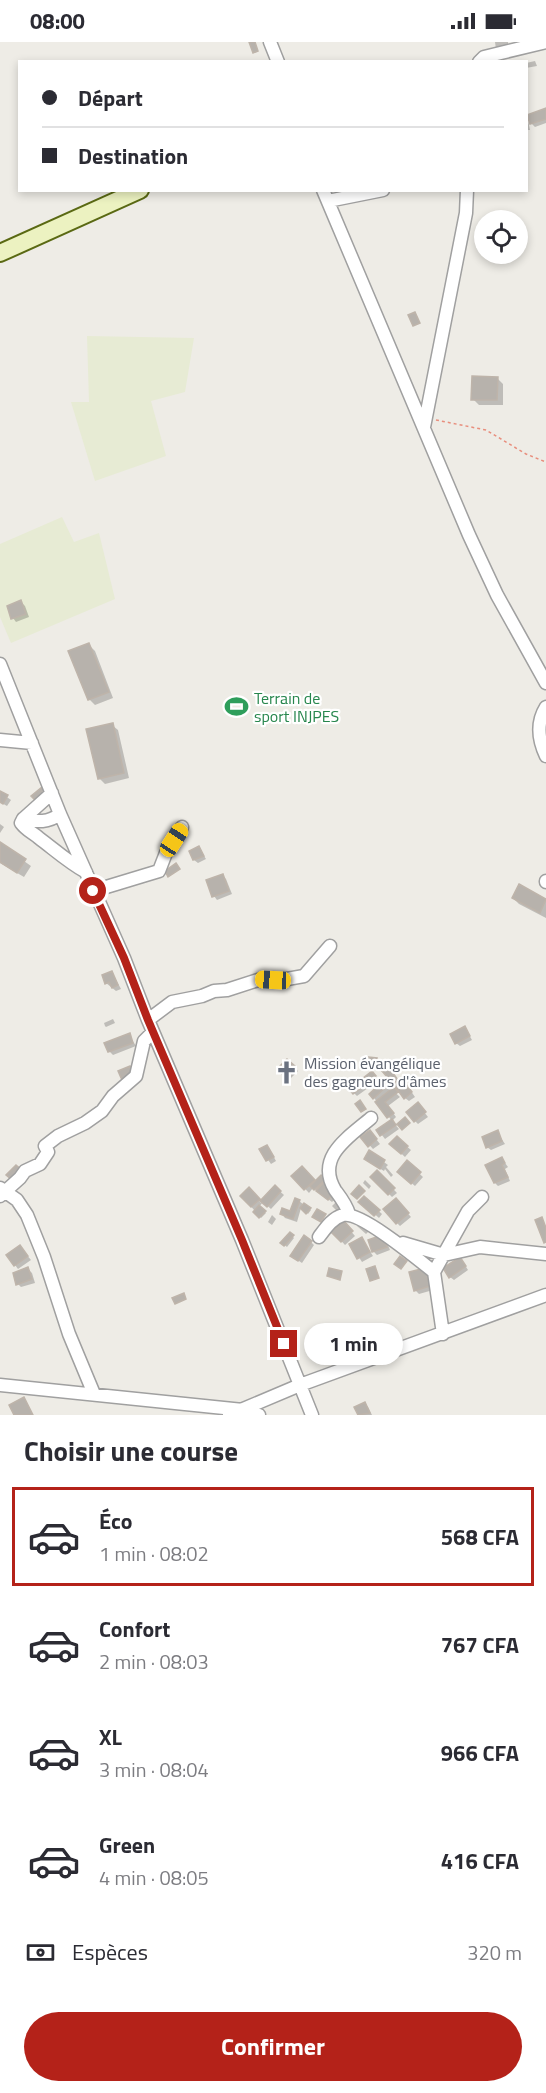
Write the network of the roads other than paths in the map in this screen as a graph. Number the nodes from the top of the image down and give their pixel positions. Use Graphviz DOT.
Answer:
graph roads {
  1 [pos="270,42"];
  2 [pos="546,42"];
  3 [pos="277,60"];
  4 [pos="481,60"];
  5 [pos="136,192"];
  6 [pos="364,192"];
  7 [pos="467,192"];
  8 [pos="325,196"];
  9 [pos="0,253"];
  10 [pos="425,423"];
  11 [pos="0,664"];
  12 [pos="546,684"];
  13 [pos="546,707"];
  14 [pos="0,740"];
  15 [pos="32,742"];
  16 [pos="546,756"];
  17 [pos="52,793"];
  18 [pos="60,814"];
  19 [pos="23,819"];
  20 [pos="182,827"];
  21 [pos="86,872"];
  22 [pos="93,891"];
  23 [pos="330,946"];
  24 [pos="151,1026"];
  25 [pos="371,1118"];
  26 [pos="2,1192"];
  27 [pos="482,1197"];
  28 [pos="349,1214"];
  29 [pos="319,1237"];
  30 [pos="395,1240"];
  31 [pos="546,1254"];
  32 [pos="444,1255"];
  33 [pos="434,1272"];
  34 [pos="546,1295"];
  35 [pos="443,1334"];
  36 [pos="0,1385"];
  37 [pos="300,1385"];
  38 [pos="94,1394"];
  39 [pos="243,1410"];
  40 [pos="229,1415"];
  41 [pos="259,1415"];
  42 [pos="312,1415"];
  1 -- 3 [label="street"];
  2 -- 4 [label="street"];
  5 -- 9 [label="street"];
  6 -- 8 [label="street"];
  7 -- 10 [label="street"];
  8 -- 10 [label="street"];
  10 -- 12 [label="street"];
  11 -- 15 [label="street"];
  13 -- 16 [label="street"];
  14 -- 15 [label="street"];
  15 -- 17 [label="street"];
  17 -- 18 [label="street"];
  17 -- 19 [label="street"];
  18 -- 19 [label="street"];
  18 -- 21 [label="street"];
  19 -- 21 [label="street"];
  20 -- 22 [label="street"];
  21 -- 22 [label="street"];
  22 -- 24 [label="street"];
  23 -- 24 [label="street"];
  24 -- 26 [label="street"];
  24 -- 37 [label="street"];
  25 -- 28 [label="street"];
  26 -- 38 [label="street"];
  27 -- 32 [label="street"];
  28 -- 29 [label="street"];
  28 -- 30 [label="street"];
  30 -- 32 [label="street"];
  30 -- 33 [label="street"];
  31 -- 32 [label="street"];
  32 -- 33 [label="street"];
  33 -- 35 [label="street"];
  34 -- 35 [label="street"];
  35 -- 37 [label="street"];
  36 -- 38 [label="street"];
  37 -- 39 [label="street"];
  37 -- 42 [label="street"];
  38 -- 39 [label="street"];
  39 -- 40 [label="street"];
  39 -- 41 [label="street"];
}
